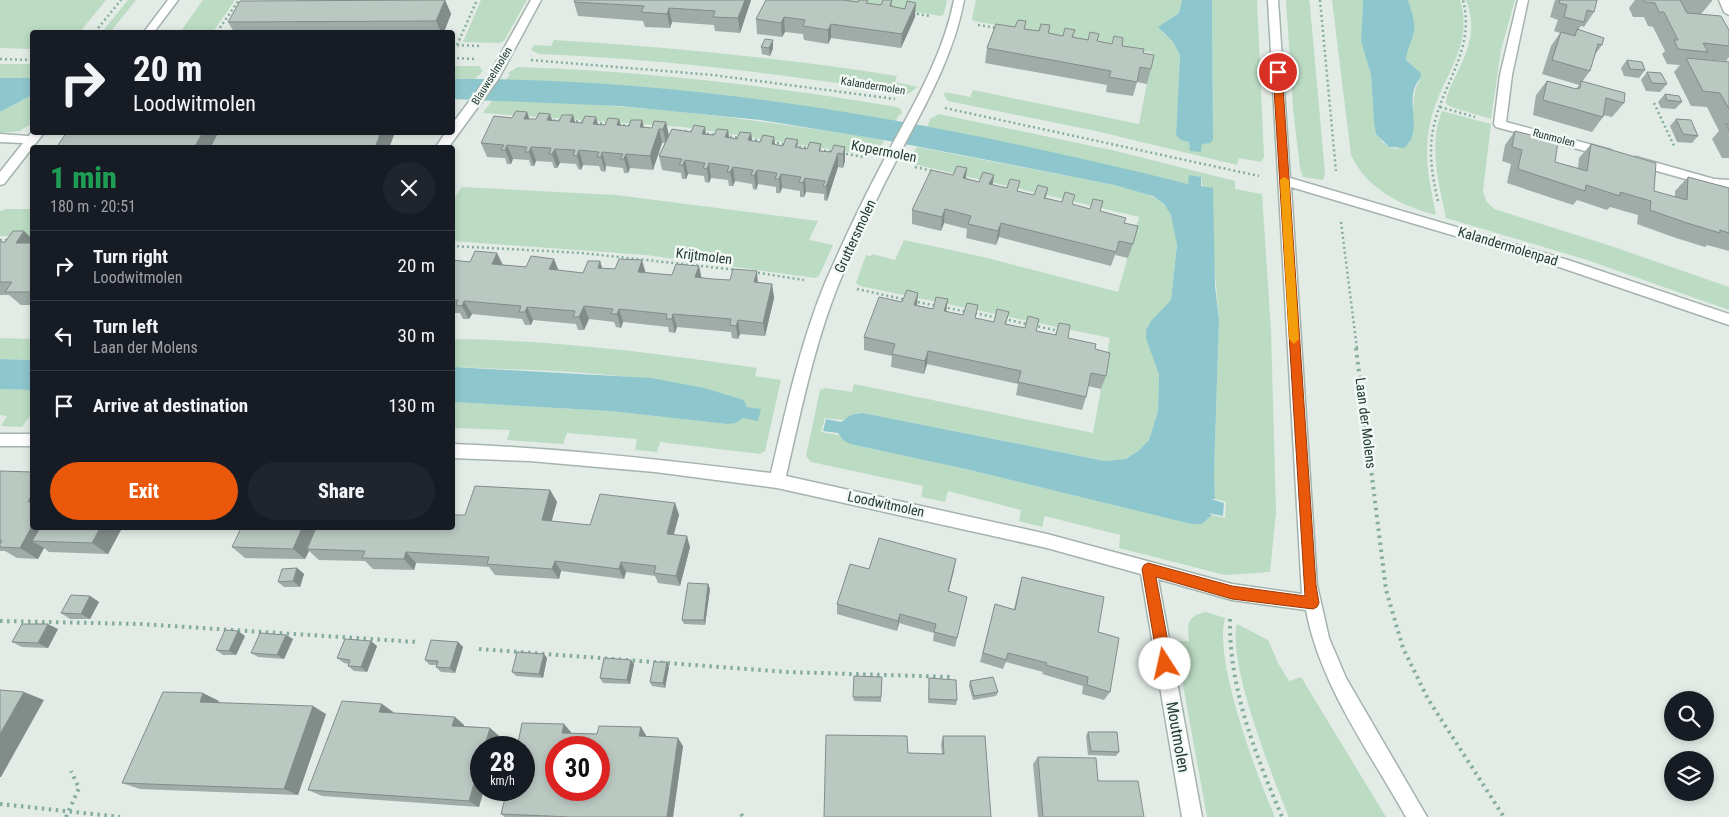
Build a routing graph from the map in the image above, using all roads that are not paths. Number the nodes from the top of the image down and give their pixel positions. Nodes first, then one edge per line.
1 (173, 0) edge
2 (536, 0) edge
3 (959, 0) edge
4 (1273, 0) edge
5 (1523, 0) edge
6 (1724, 0) edge
7 (1729, 12) edge
8 (150, 30) edge
9 (455, 129) edge
10 (35, 136) edge
11 (0, 138) edge
12 (0, 181) edge
13 (1284, 181) junction
14 (1729, 184) edge
15 (1729, 320) edge
16 (0, 440) edge
17 (30, 440) edge
18 (455, 451) edge
19 (777, 481) junction
20 (1148, 569) junction
21 (1313, 603) junction
22 (1192, 817) edge
23 (1416, 817) edge

1 - 8 street
2 - 9 street, Blauwselmolen
3 - 19 street, Gruttersmolen
4 - 13 street
5 - 14 street, Runmolen
6 - 7 street
10 - 11 street
10 - 12 street
13 - 15 street, Kalandermolenpad
13 - 21 street
16 - 17 street
18 - 19 street, Loodwitmolen
19 - 20 street, Loodwitmolen
20 - 21 street, Loodwitmolen
20 - 22 street, Moutmolen
21 - 23 street

